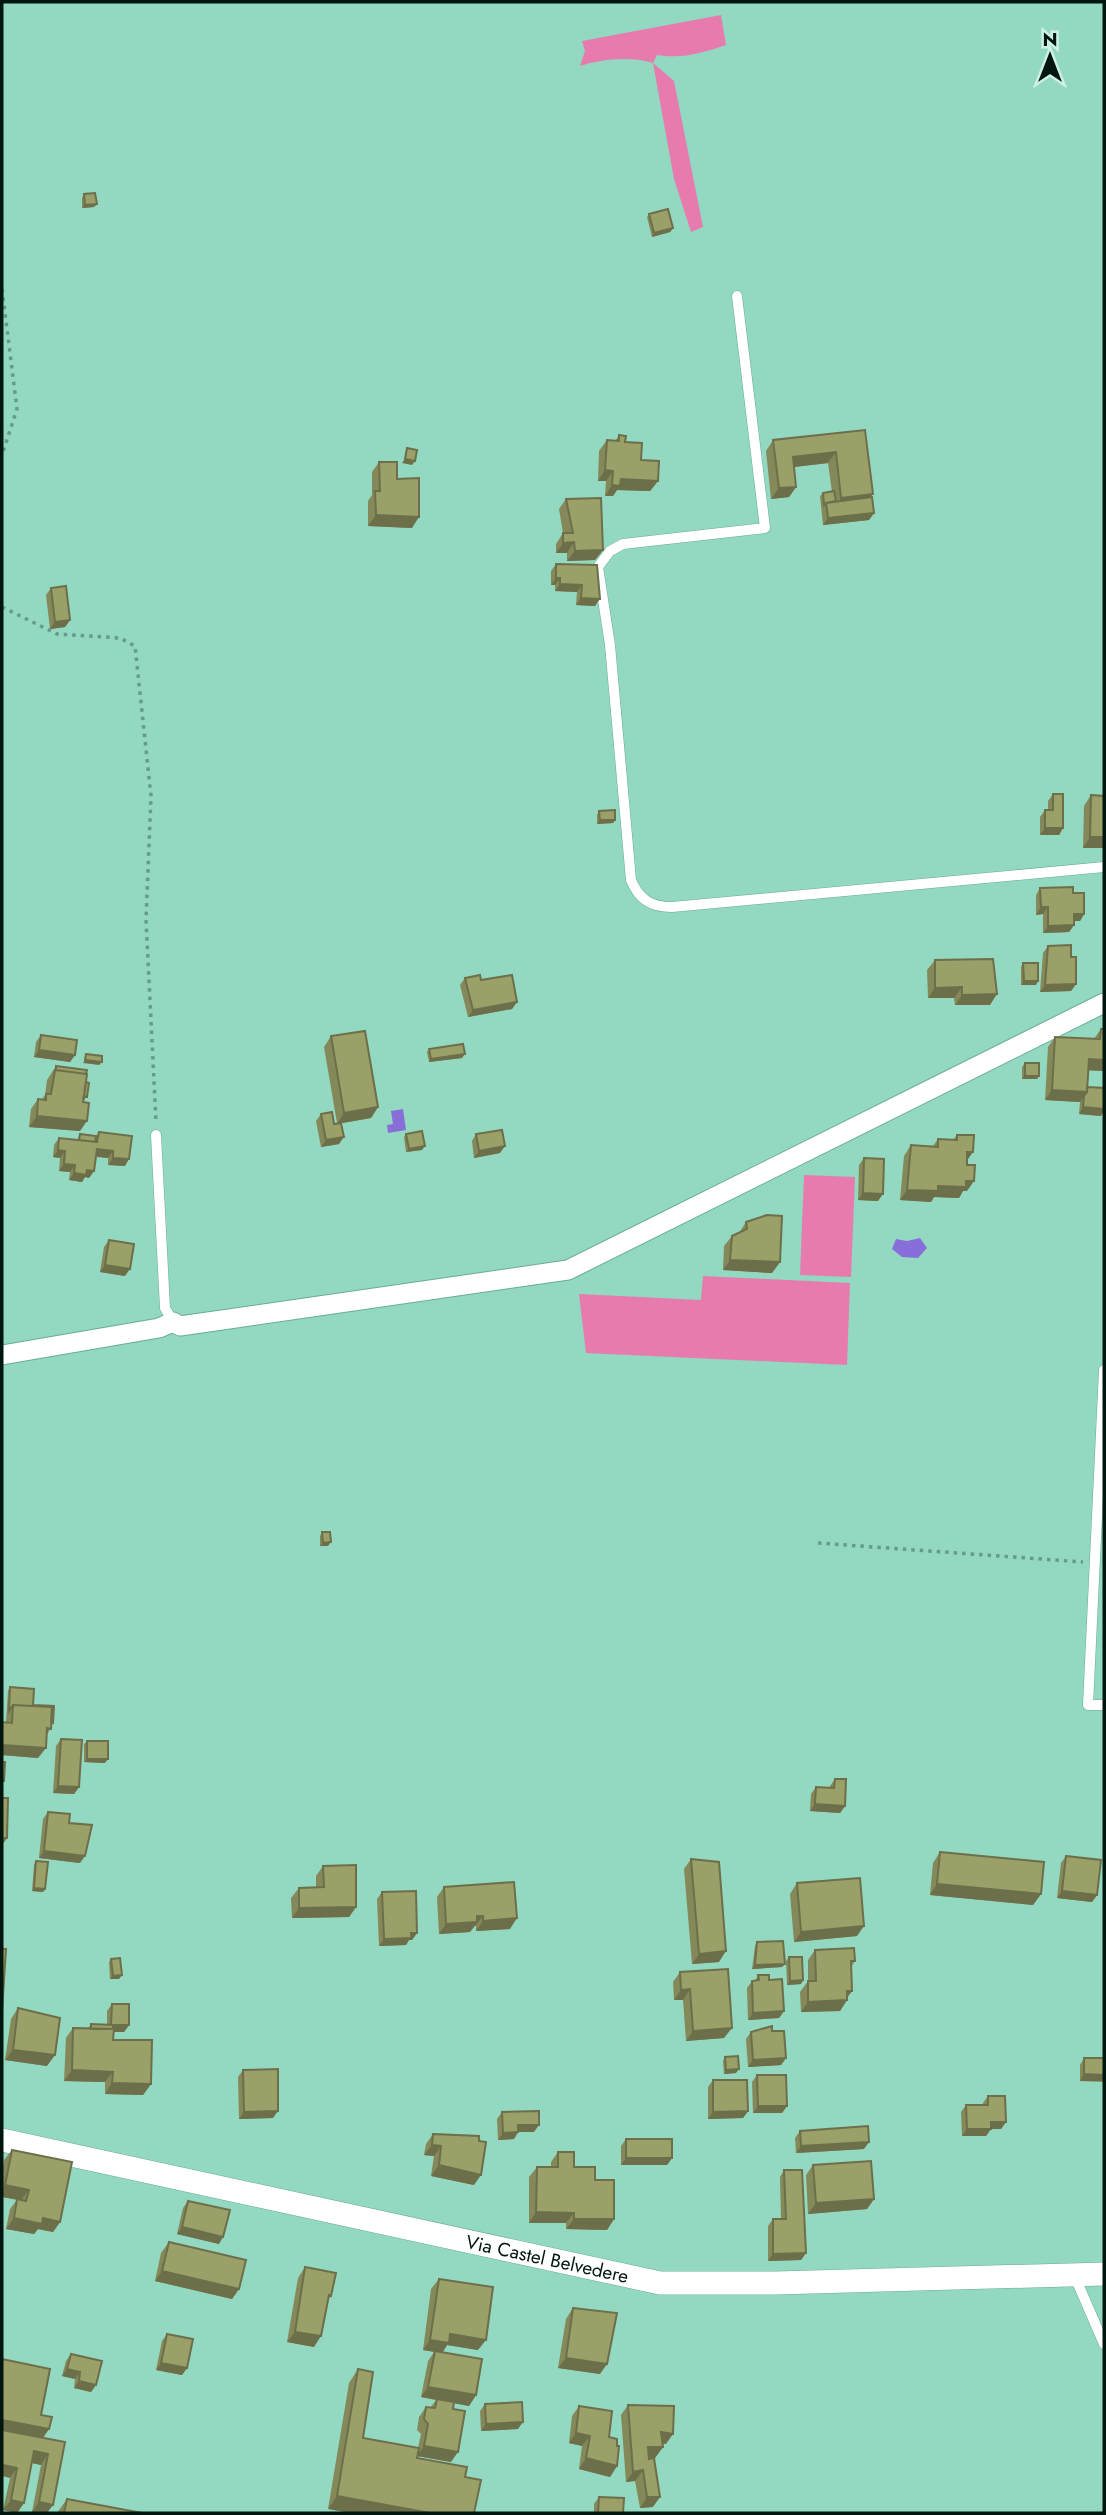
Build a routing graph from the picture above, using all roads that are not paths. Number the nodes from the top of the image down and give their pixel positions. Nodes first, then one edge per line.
1 (737, 296) dead end
2 (1104, 867) edge
3 (1104, 1003) edge
4 (156, 1135) road end
5 (173, 1322) junction
6 (2, 1354) edge
7 (1104, 1370) edge
8 (1104, 1705) edge
9 (2, 2140) edge
10 (1074, 2274) junction
11 (1104, 2274) edge
12 (1104, 2344) edge

1 - 2 lane
3 - 5 street
4 - 5 lane
5 - 6 street
7 - 8 lane
9 - 10 street, Via Castel Belvedere
10 - 11 street, Via Castel Belvedere
10 - 12 lane

